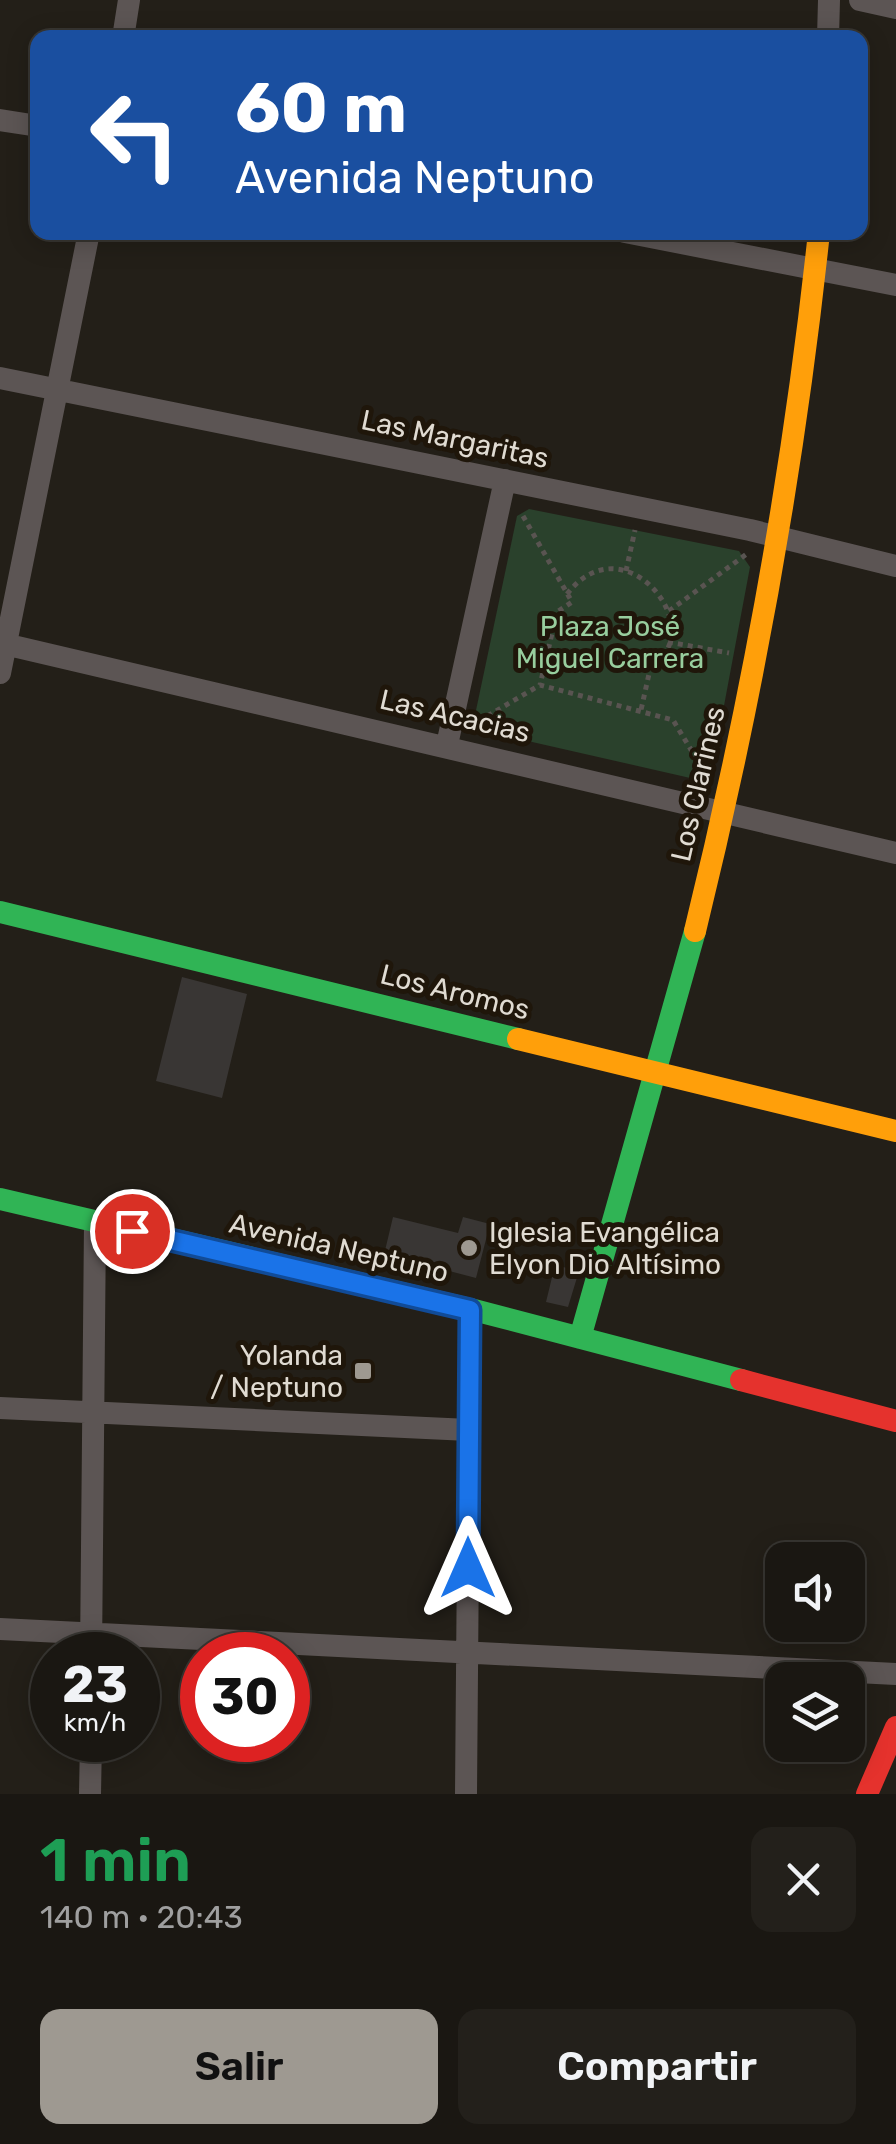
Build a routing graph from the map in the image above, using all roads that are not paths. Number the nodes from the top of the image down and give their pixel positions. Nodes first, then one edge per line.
1 (129, 0) edge
2 (829, 0) edge
3 (860, 0) edge
4 (896, 8) edge
5 (124, 30) edge
6 (828, 30) edge
7 (0, 120) edge
8 (30, 125) edge
9 (88, 240) edge
10 (667, 240) edge
11 (818, 240) edge
12 (816, 268) junction
13 (896, 285) edge
14 (0, 378) edge
15 (60, 389) junction
16 (502, 491) junction
17 (781, 537) junction
18 (896, 566) edge
19 (3, 643) edge
20 (0, 673) edge
21 (447, 745) junction
22 (724, 810) junction
23 (896, 853) edge
24 (0, 912) edge
25 (657, 1072) junction
26 (896, 1131) edge
27 (0, 1199) edge
28 (95, 1223) junction
29 (470, 1310) junction
30 (580, 1338) junction
31 (0, 1408) edge
32 (92, 1412) junction
33 (896, 1421) edge
34 (469, 1430) junction
35 (0, 1629) edge
36 (91, 1632) edge
37 (30, 1634) edge
38 (160, 1645) edge
39 (468, 1652) junction
40 (896, 1674) edge
41 (896, 1727) edge
42 (890, 1756) edge
43 (91, 1762) edge
44 (90, 1794) edge
45 (466, 1794) edge
46 (867, 1794) edge

1 - 5 street
2 - 6 street
3 - 4 street
7 - 8 street
9 - 15 street
10 - 12 street
11 - 12 street, Los Clarines
12 - 13 street
12 - 17 street, Los Clarines
14 - 15 street, Las Margaritas
15 - 16 street, Las Margaritas
15 - 19 street
16 - 17 street, Las Margaritas
16 - 21 street
17 - 18 street, Las Margaritas
17 - 22 street, Los Clarines
19 - 20 street
19 - 21 street, Las Acacias
21 - 22 street, Las Acacias
22 - 23 street, Las Acacias
22 - 25 street, Los Clarines
24 - 25 street, Los Aromos
25 - 26 street, Los Aromos
25 - 30 street, Los Clarines
27 - 28 street, Avenida Neptuno
28 - 29 street, Avenida Neptuno
28 - 32 street
29 - 30 street, Avenida Neptuno
29 - 34 street
30 - 33 street, Avenida Neptuno
31 - 32 street
32 - 34 street
32 - 36 street
34 - 39 street
35 - 37 street
38 - 39 street
39 - 40 street
39 - 45 street
41 - 42 street
42 - 46 street
43 - 44 street

